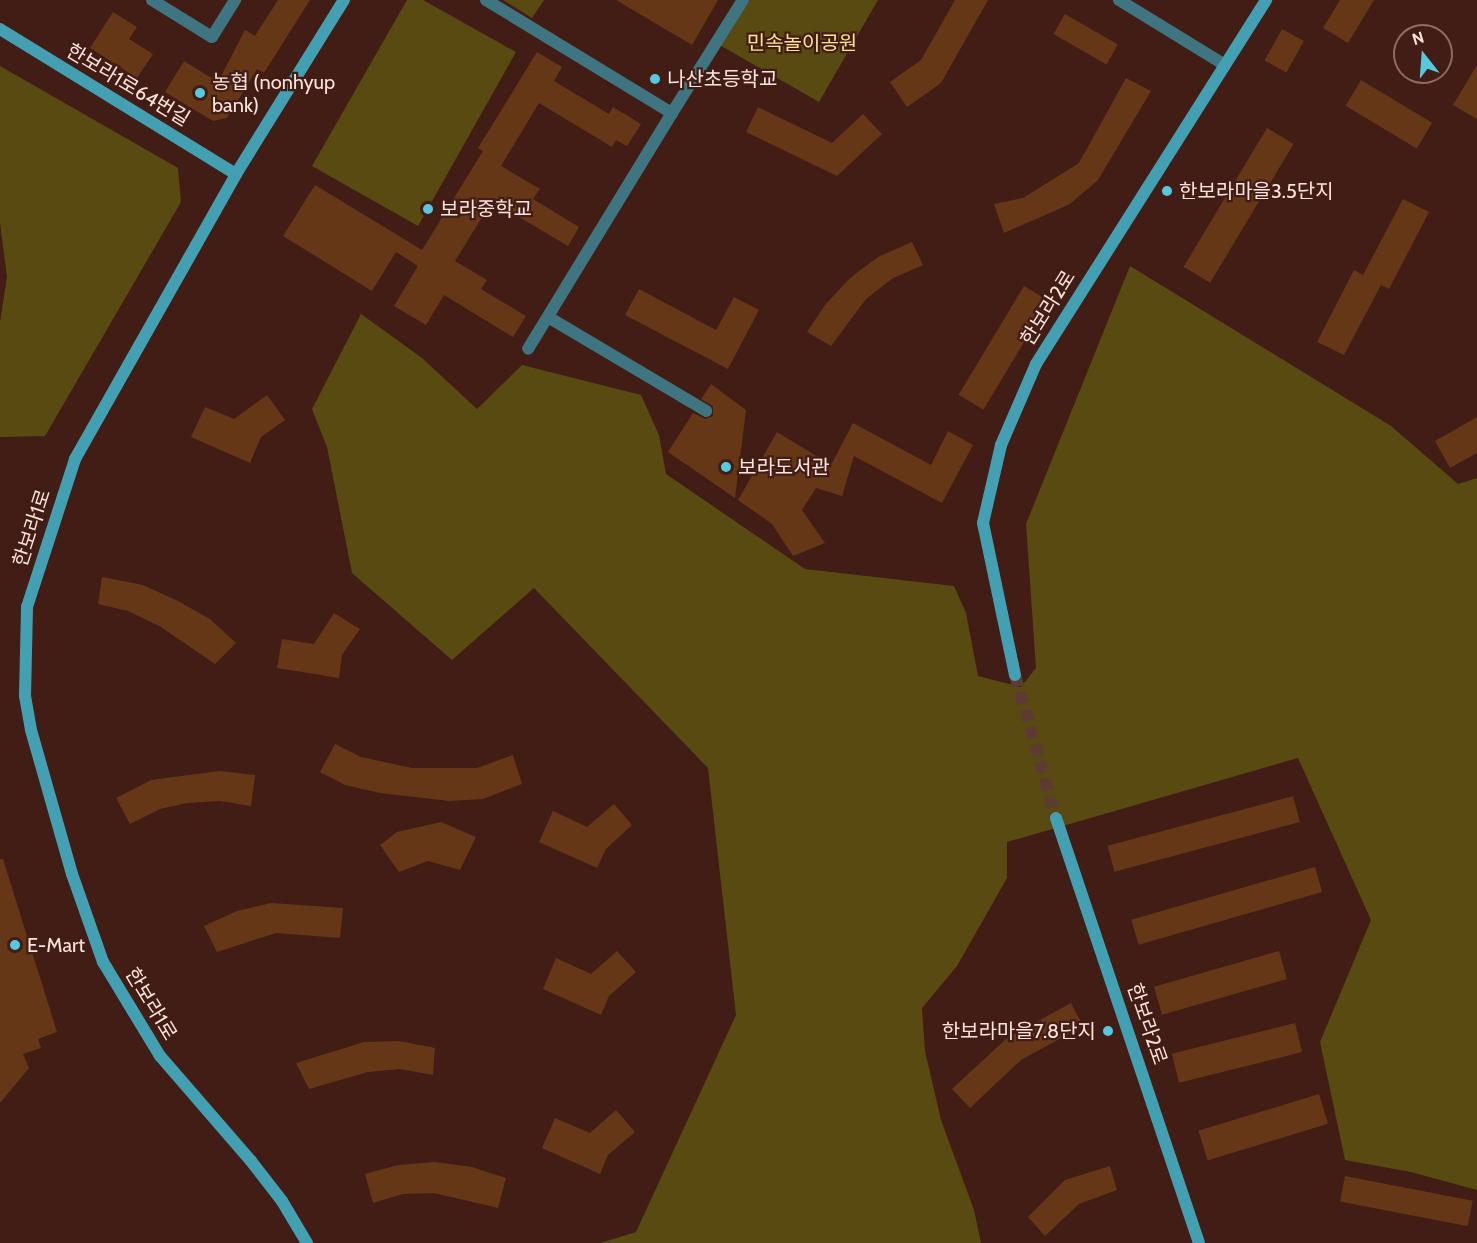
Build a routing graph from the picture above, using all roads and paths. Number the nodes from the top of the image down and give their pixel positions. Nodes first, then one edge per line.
1 (152, 0) edge
2 (235, 0) edge
3 (344, 0) edge
4 (486, 0) edge
5 (743, 0) edge
6 (1119, 0) edge
7 (1266, 0) edge
8 (0, 29) edge
9 (1225, 64) junction
10 (672, 113) junction
11 (236, 174) junction
12 (548, 317) junction
13 (528, 349) dead end
14 (706, 411) dead end
15 (1015, 675) tunnel mouth
16 (1056, 818) tunnel mouth
17 (307, 1243) edge
18 (1199, 1243) edge

1 - 2 street
3 - 11 street, 한보라1로
4 - 10 street
5 - 10 street
6 - 9 street
7 - 9 street, 한보라2로
8 - 11 street, 한보라1로64번길
9 - 15 street, 한보라2로
10 - 12 street
11 - 17 street, 한보라1로
12 - 13 street
12 - 14 street
16 - 18 street, 한보라2로

